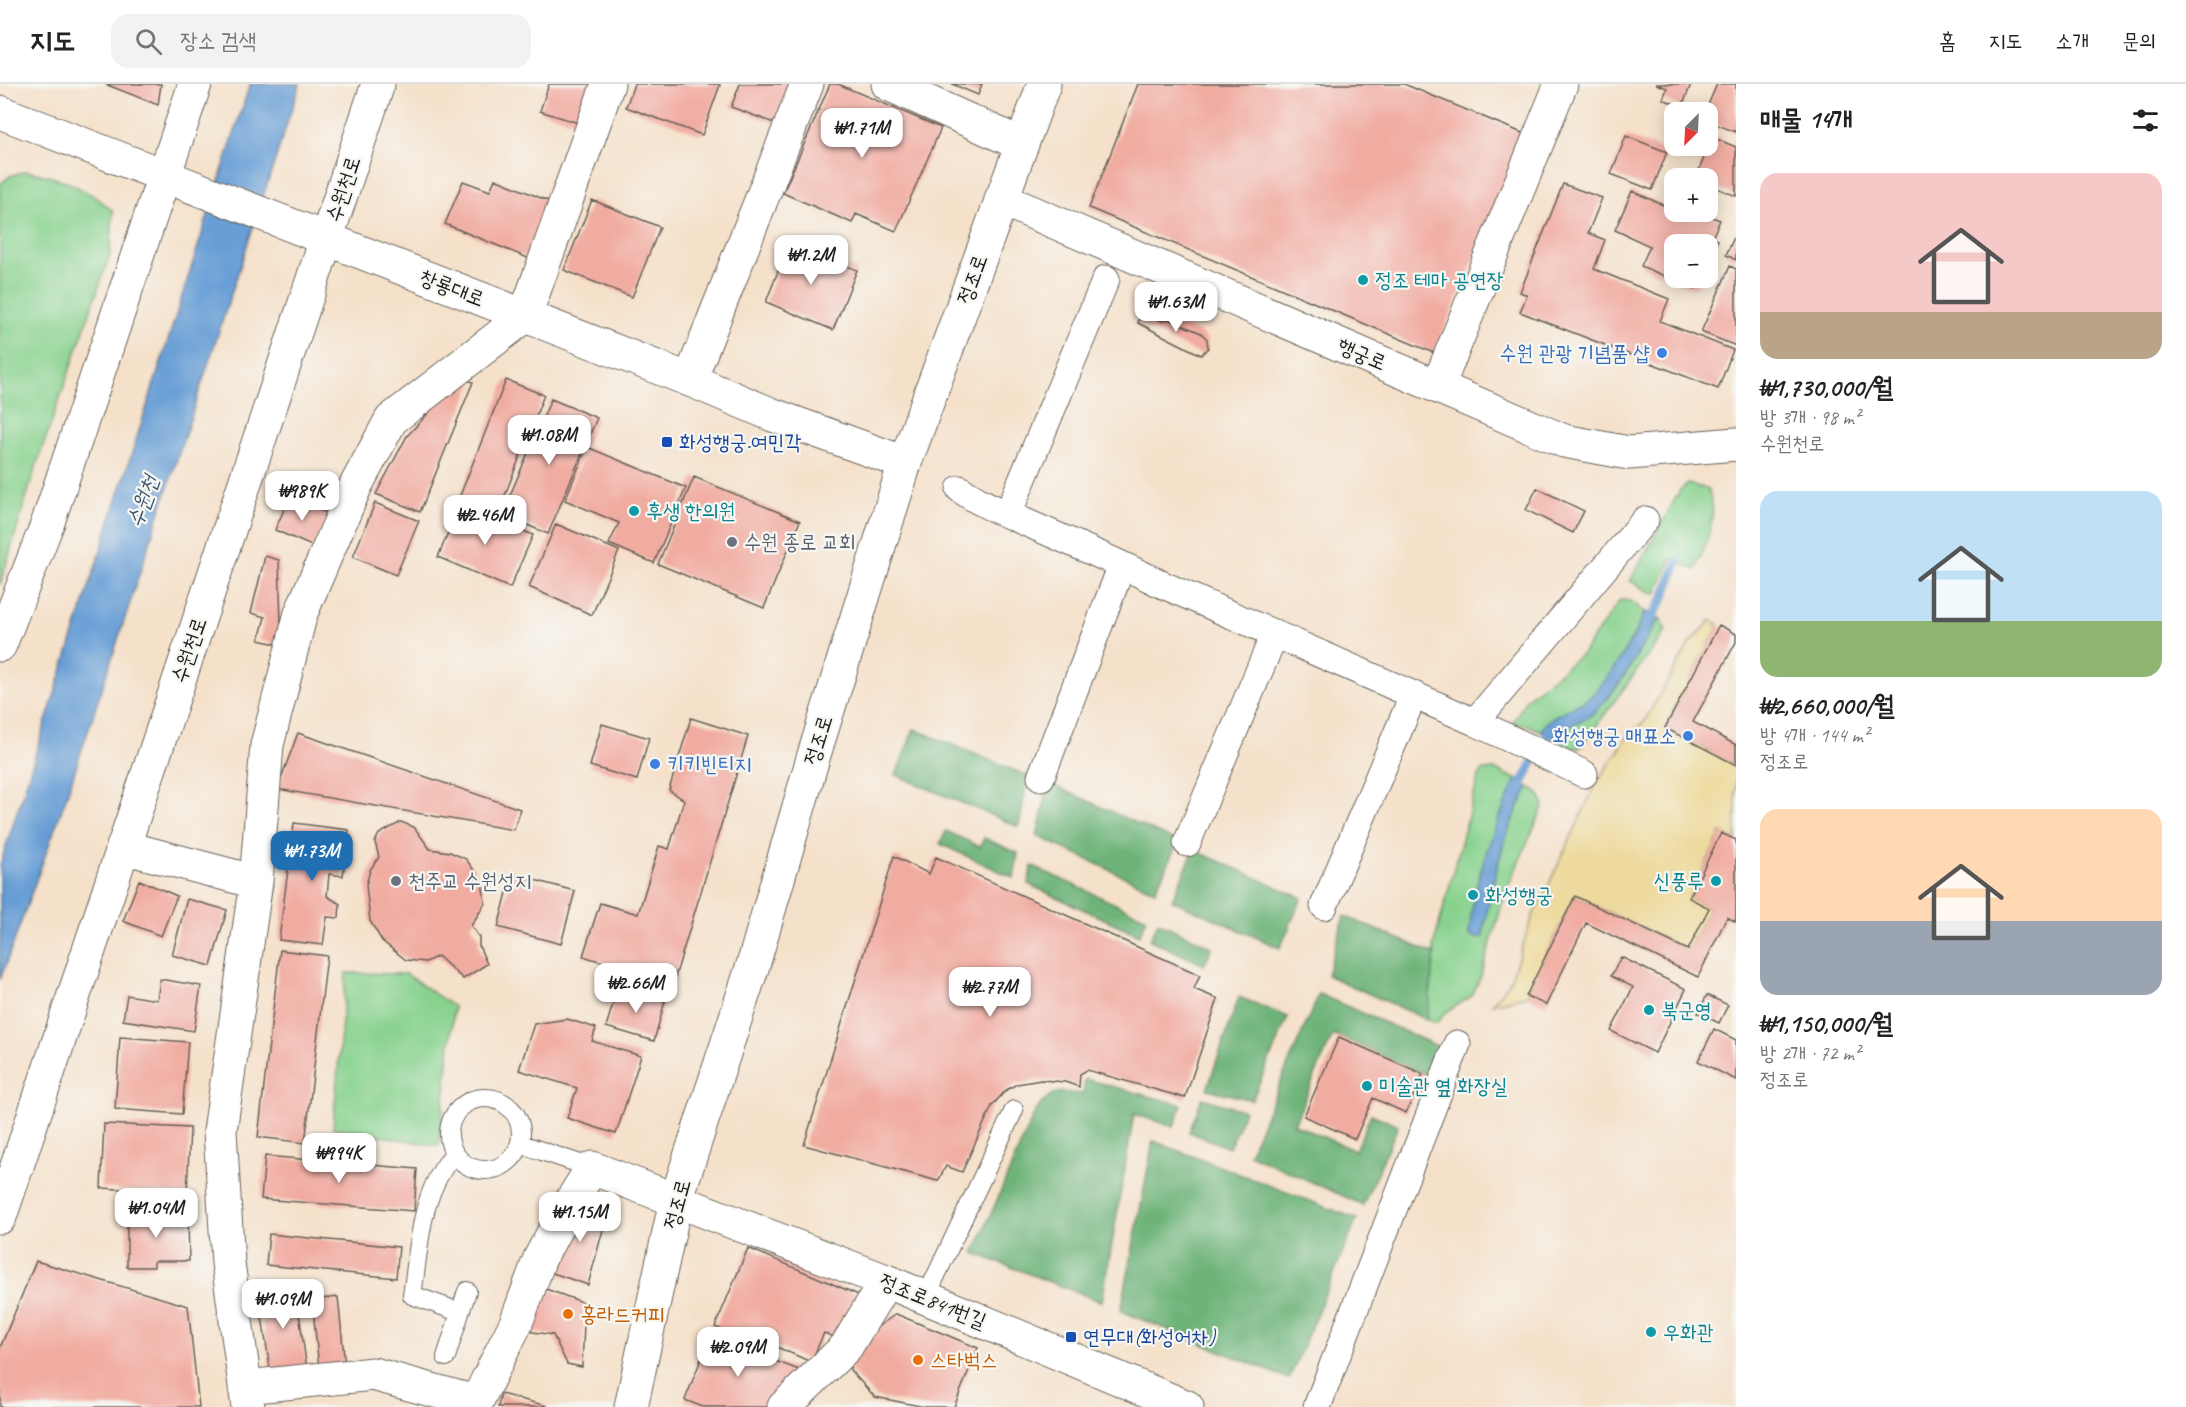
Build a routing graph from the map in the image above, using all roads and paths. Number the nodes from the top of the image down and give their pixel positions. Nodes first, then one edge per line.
1 (195, 84) edge
2 (378, 84) edge
3 (608, 84) edge
4 (807, 84) edge
5 (888, 84) edge
6 (1044, 84) edge
7 (1561, 84) edge
8 (0, 111) edge
9 (1021, 144) junction
10 (165, 176) junction
11 (1001, 199) junction
12 (326, 239) junction
13 (1106, 279) dead end
14 (525, 316) junction
15 (690, 380) junction
16 (1438, 386) junction
17 (1736, 444) edge
18 (905, 463) junction
19 (960, 489) dead end
20 (1008, 514) junction
21 (1645, 520) dead end
22 (1122, 565) junction
23 (1275, 633) junction
24 (0, 645) edge
25 (1413, 696) junction
26 (1475, 722) junction
27 (1576, 770) dead end
28 (1041, 777) dead end
29 (1187, 843) dead end
30 (123, 848) junction
31 (256, 882) junction
32 (1324, 906) dead end
33 (1456, 1044) dead end
34 (1014, 1110) dead end
35 (521, 1144) junction
36 (454, 1154) junction
37 (592, 1168) junction
38 (676, 1200) junction
39 (0, 1217) edge
40 (886, 1281) junction
41 (466, 1291) dead end
42 (926, 1298) junction
43 (459, 1312) junction
44 (446, 1357) dead end
45 (247, 1397) edge
46 (475, 1404) edge
47 (632, 1407) edge
48 (784, 1407) edge
49 (1187, 1407) edge
50 (1317, 1407) edge

1 - 10 street
2 - 12 street, 수원천로
3 - 14 street
4 - 15 street
5 - 9 street
6 - 9 street, 정조로
7 - 16 street
8 - 10 street, 창룡대로
9 - 11 street, 정조로
10 - 12 street, 창룡대로
10 - 24 street
11 - 16 street, 행궁로
11 - 18 street, 정조로
12 - 14 street, 창룡대로
12 - 30 street, 수원천로
13 - 20 street
14 - 15 street, 창룡대로
14 - 31 street
15 - 18 street, 창룡대로
16 - 17 street, 행궁로
18 - 38 street, 정조로
19 - 20 street
20 - 22 street
21 - 26 street
22 - 23 street
22 - 28 street
23 - 25 street
23 - 29 street
25 - 26 street
25 - 32 street
26 - 27 street
30 - 31 street
30 - 39 street, 수원천로
31 - 45 street
33 - 50 street
34 - 42 lane
35 - 36 lane
35 - 36 lane
35 - 37 lane
36 - 43 lane
37 - 38 street, 정조로841번길
37 - 46 street
38 - 40 street, 정조로841번길
38 - 47 street, 정조로
40 - 42 street, 정조로841번길
40 - 48 street
41 - 43 lane
42 - 49 street, 정조로841번길
43 - 44 lane
45 - 46 street

